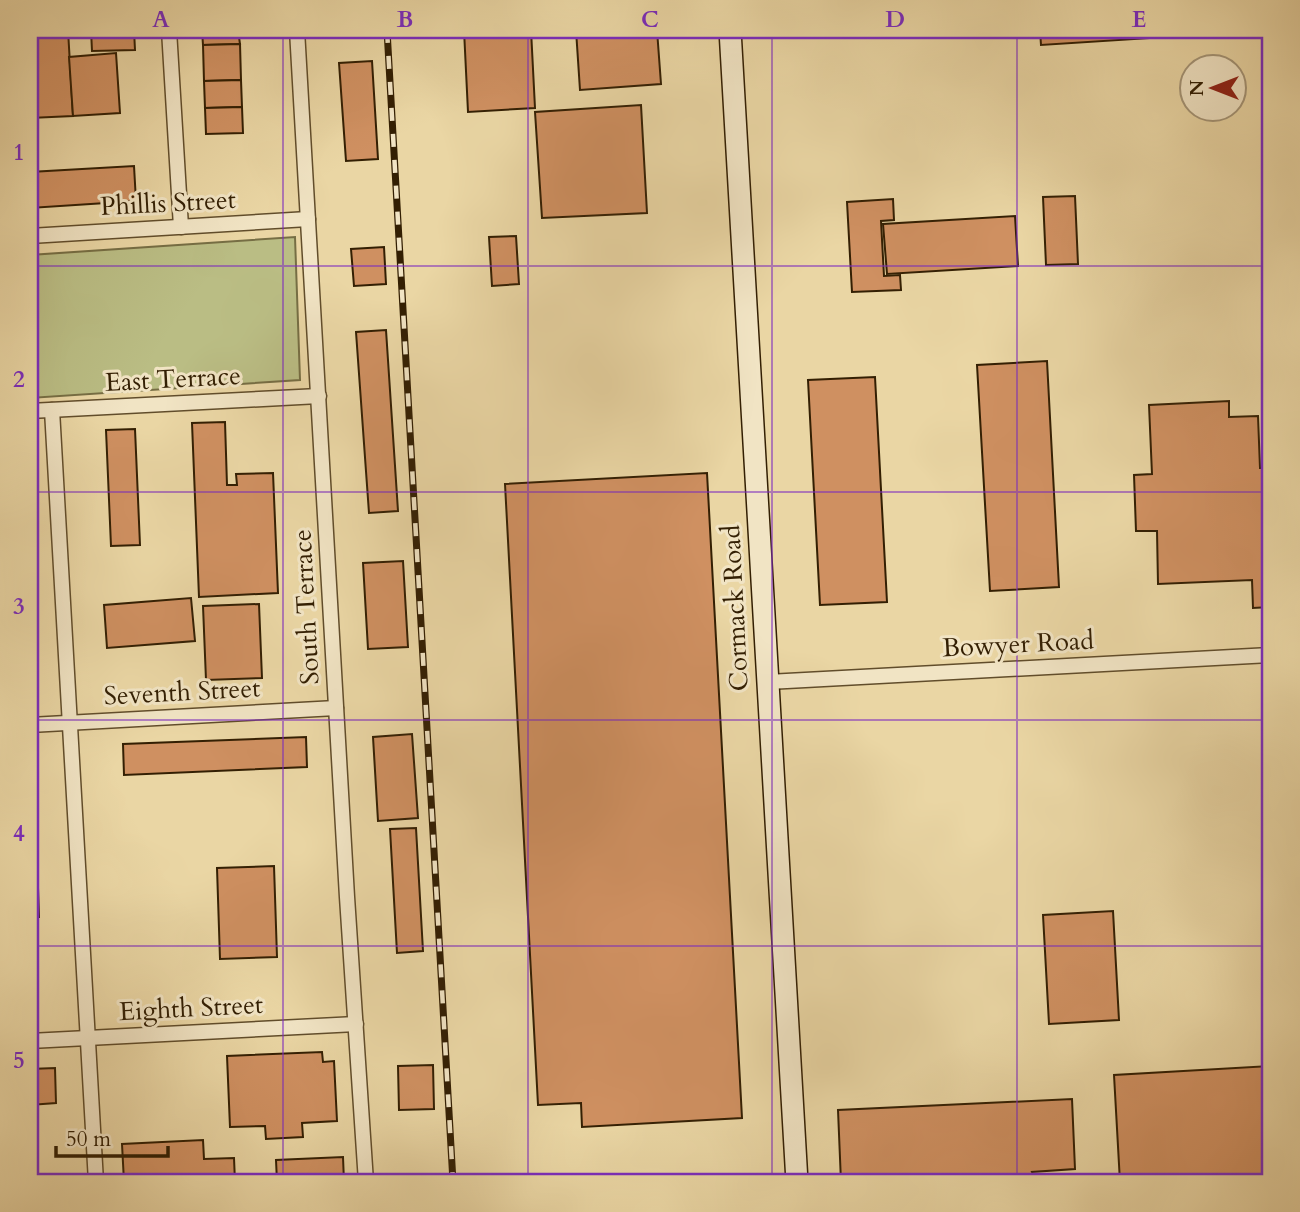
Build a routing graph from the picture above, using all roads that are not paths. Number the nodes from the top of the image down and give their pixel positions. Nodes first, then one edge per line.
1 (169, 30) edge
2 (297, 30) edge
3 (730, 30) edge
4 (308, 219) junction
5 (181, 227) junction
6 (30, 236) edge
7 (318, 396) junction
8 (52, 410) junction
9 (30, 411) edge
10 (1270, 655) edge
11 (768, 682) junction
12 (337, 708) junction
13 (69, 723) junction
14 (30, 725) edge
15 (356, 1024) junction
16 (88, 1038) junction
17 (30, 1041) edge
18 (96, 1182) edge
19 (366, 1182) edge
20 (797, 1182) edge

1 - 5 street
2 - 4 street, South Terrace
3 - 11 street, Cormack Road
4 - 5 street, Phillis Street
4 - 7 street, South Terrace
5 - 6 street, Phillis Street
7 - 8 street, East Terrace
7 - 12 street, South Terrace
8 - 9 street, East Terrace
8 - 13 street
10 - 11 street, Bowyer Road
11 - 20 street, Cormack Road
12 - 13 street, Seventh Street
12 - 15 street, South Terrace
13 - 14 street, Seventh Street
13 - 16 street
15 - 16 street, Eighth Street
15 - 19 street, South Terrace
16 - 17 street, Eighth Street
16 - 18 street

